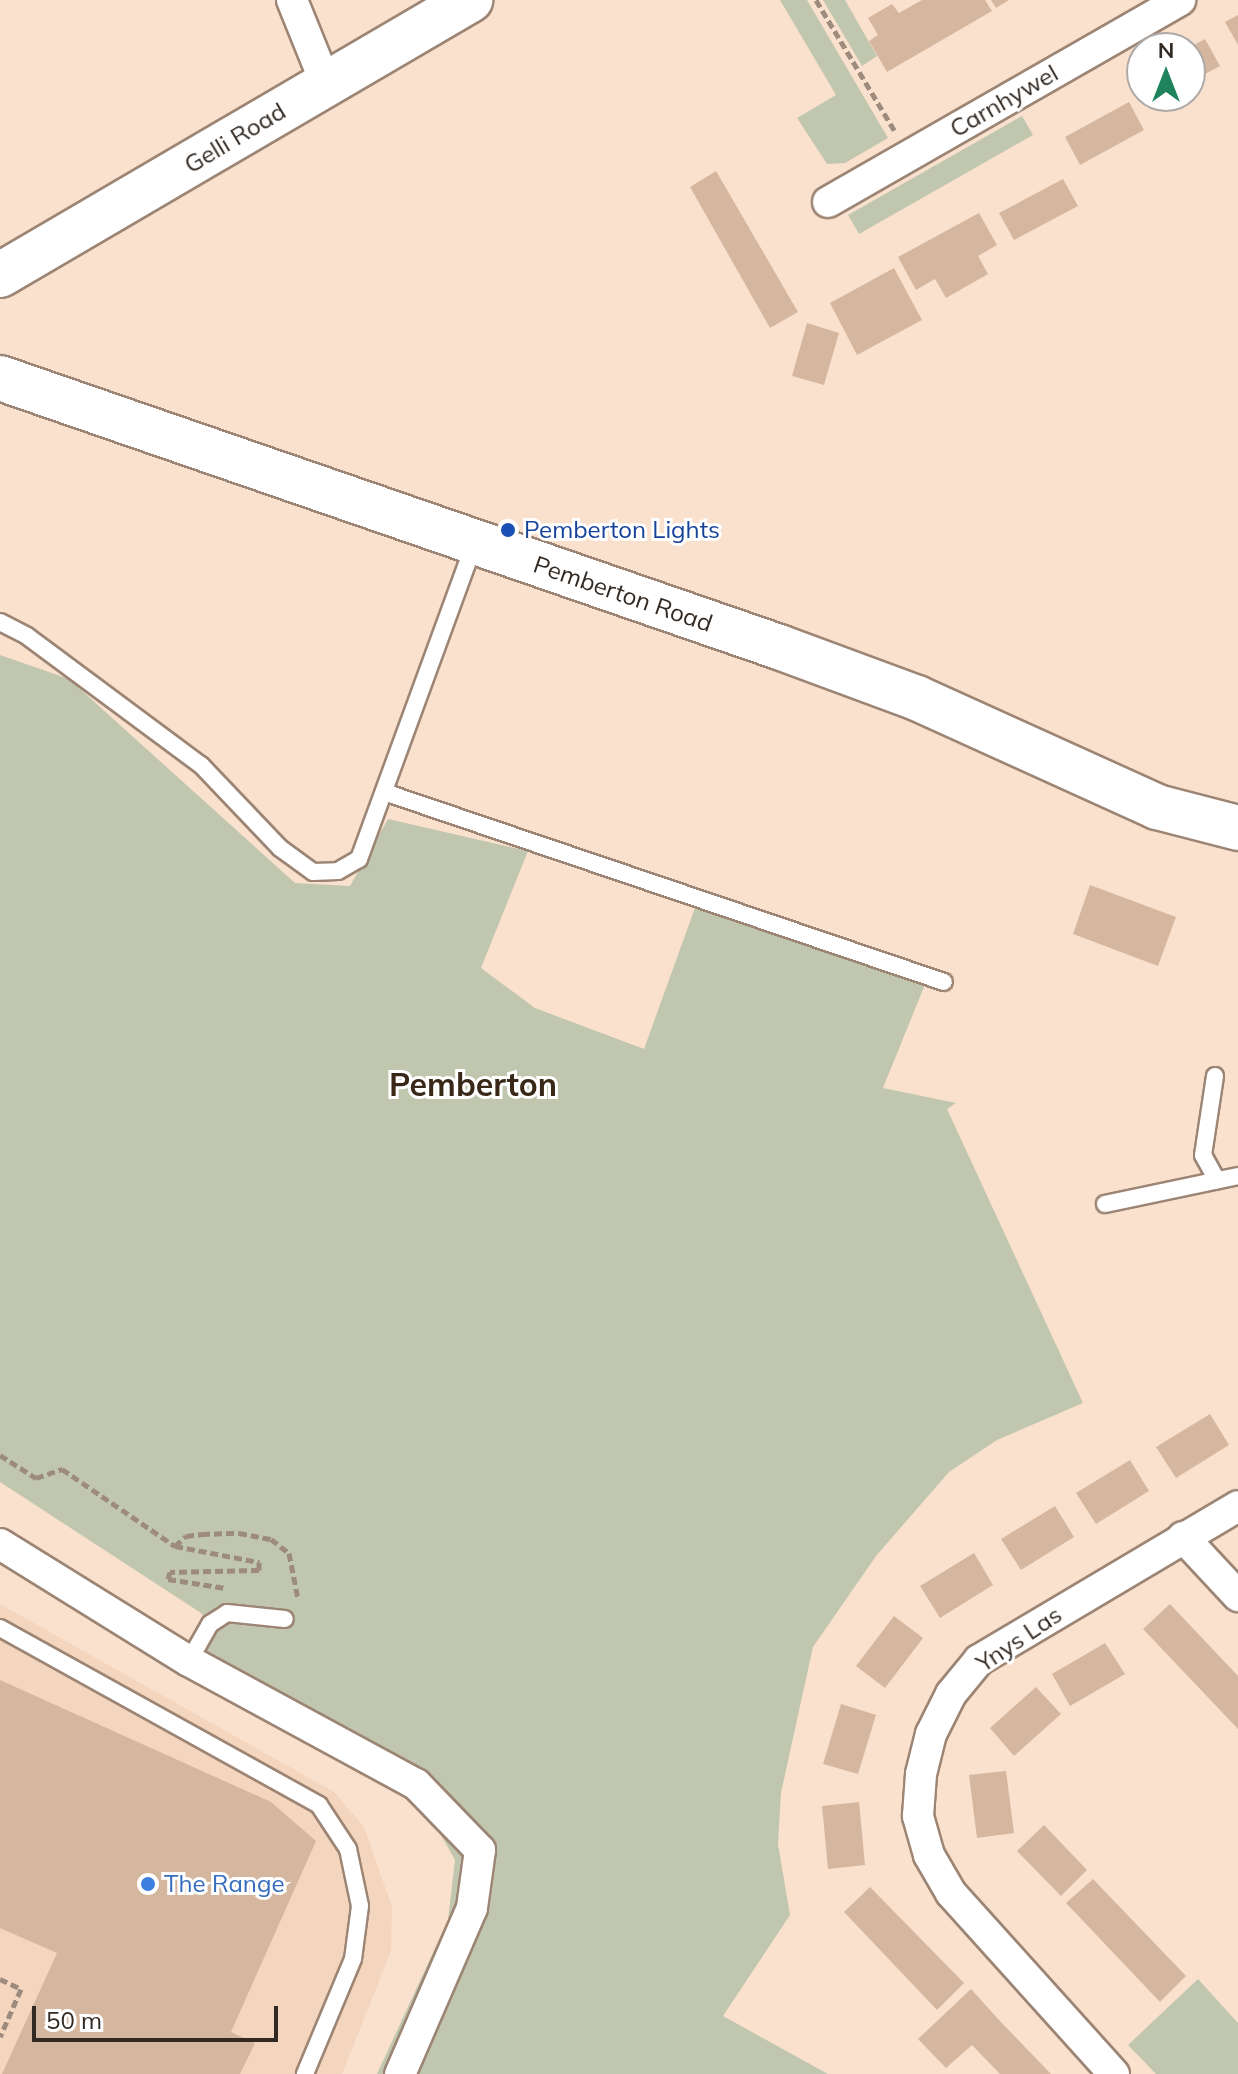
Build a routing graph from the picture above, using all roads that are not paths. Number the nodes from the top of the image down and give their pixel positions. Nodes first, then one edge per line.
1 (292, 0) edge
2 (470, 0) edge
3 (1180, 0) edge
4 (326, 84) junction
5 (828, 202) dead end
6 (0, 275) edge
7 (0, 378) edge
8 (474, 544) junction
9 (0, 622) edge
10 (384, 792) junction
11 (1238, 828) edge
12 (944, 982) dead end
13 (1215, 1076) dead end
14 (1238, 1176) edge
15 (1217, 1180) junction
16 (1105, 1204) dead end
17 (1238, 1506) edge
18 (1183, 1537) junction
19 (0, 1544) edge
20 (1238, 1596) edge
21 (291, 1616) road end
22 (0, 1628) edge
23 (189, 1661) junction
24 (305, 2074) edge
25 (400, 2074) edge
26 (1114, 2074) edge

1 - 4 street
2 - 4 main road, Gelli Road
3 - 5 street, Carnhywel
4 - 6 main road, Gelli Road
7 - 8 main road, Pemberton Road
8 - 10 lane
8 - 11 main road, Pemberton Road
9 - 10 lane
10 - 12 lane
13 - 15 lane
14 - 15 lane
15 - 16 lane
17 - 18 street, Ynys Las
18 - 20 street
18 - 26 street, Ynys Las
19 - 23 street
21 - 23 lane
22 - 24 lane
23 - 25 street

